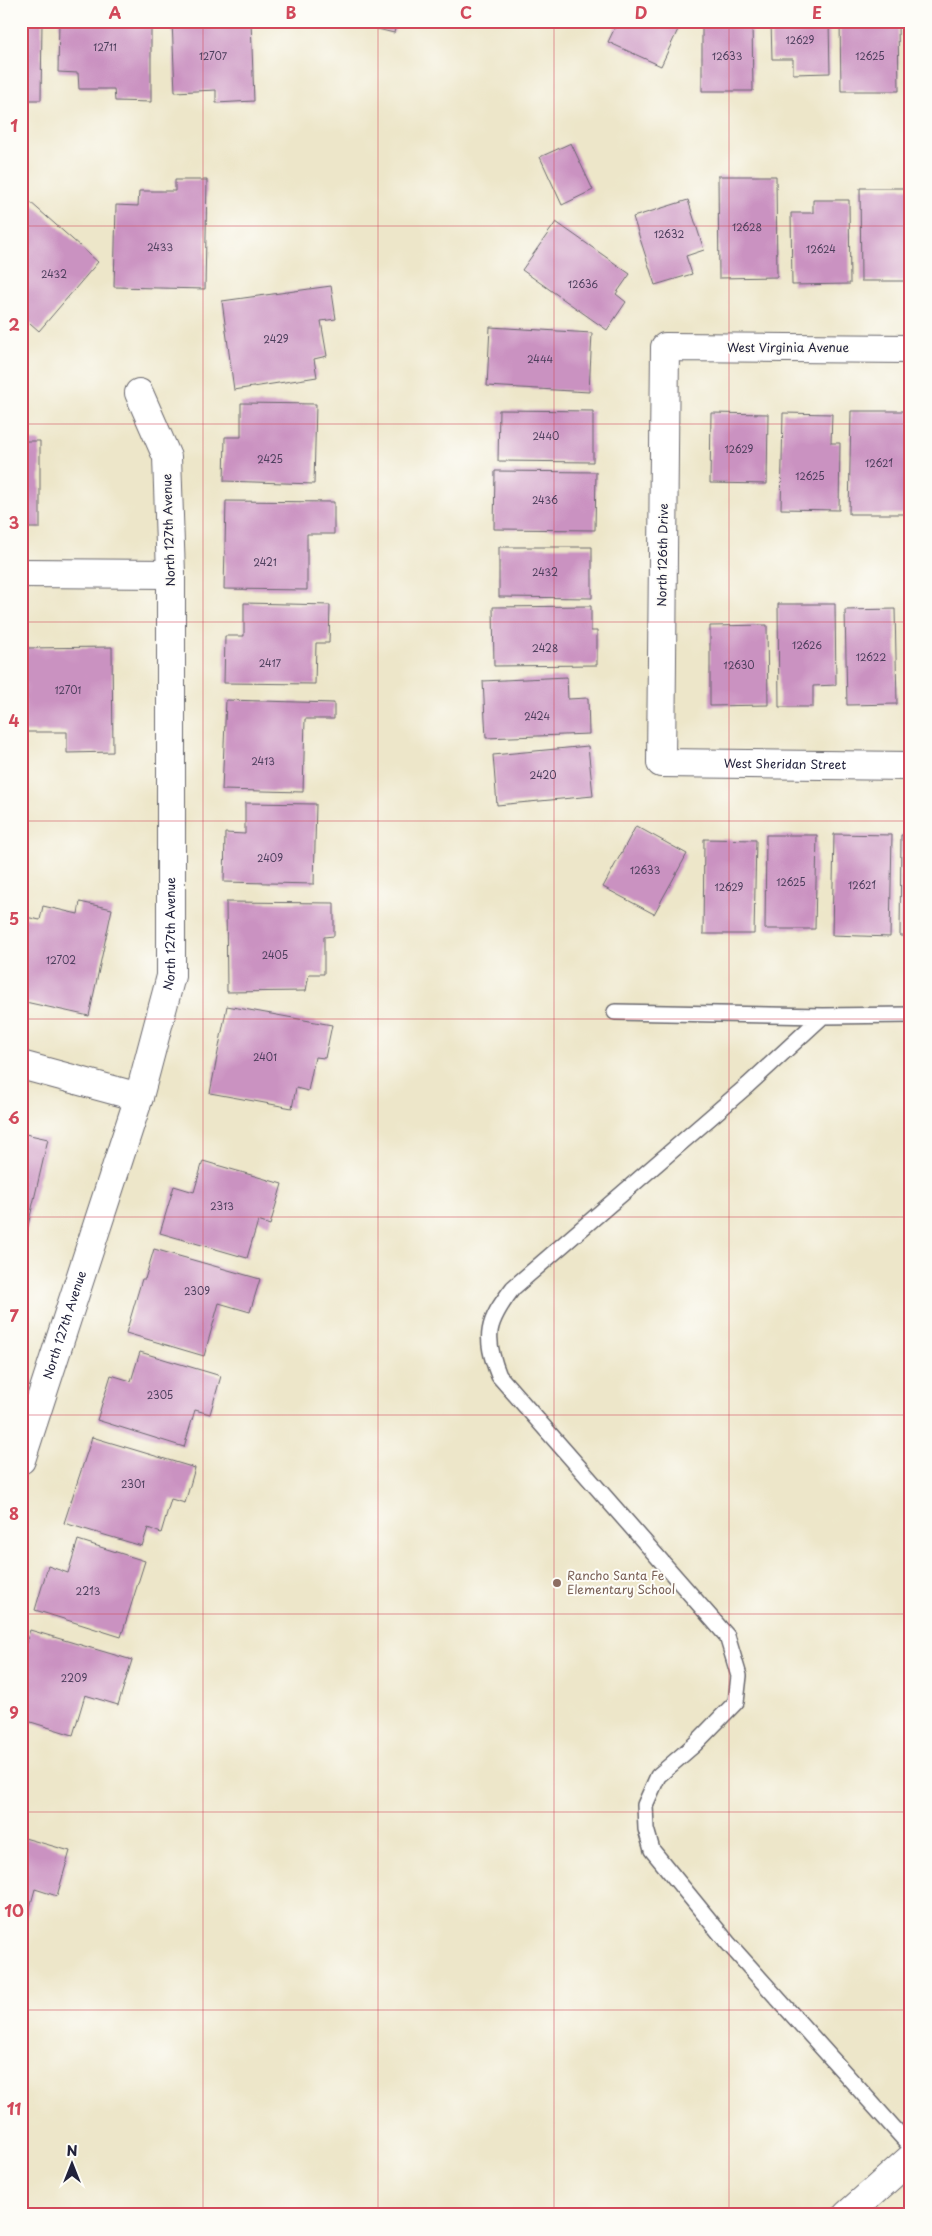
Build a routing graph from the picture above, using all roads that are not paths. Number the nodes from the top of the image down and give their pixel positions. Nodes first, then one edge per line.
1 (666, 347) joint
2 (911, 349) edge
3 (139, 393) dead end
4 (21, 573) edge
5 (170, 574) junction
6 (661, 763) joint
7 (911, 766) edge
8 (615, 1012) dead end
9 (911, 1015) edge
10 (823, 1016) junction
11 (21, 1066) edge
12 (139, 1097) junction
13 (21, 1460) edge
14 (911, 2146) edge
15 (911, 2158) edge
16 (847, 2215) edge

1 - 2 street, West Virginia Avenue
1 - 6 street, North 126th Drive
3 - 5 street, North 127th Avenue
4 - 5 street
5 - 12 street, North 127th Avenue
6 - 7 street, West Sheridan Street
8 - 10 lane
9 - 10 lane
10 - 14 lane
11 - 12 street
12 - 13 street, North 127th Avenue
15 - 16 street

